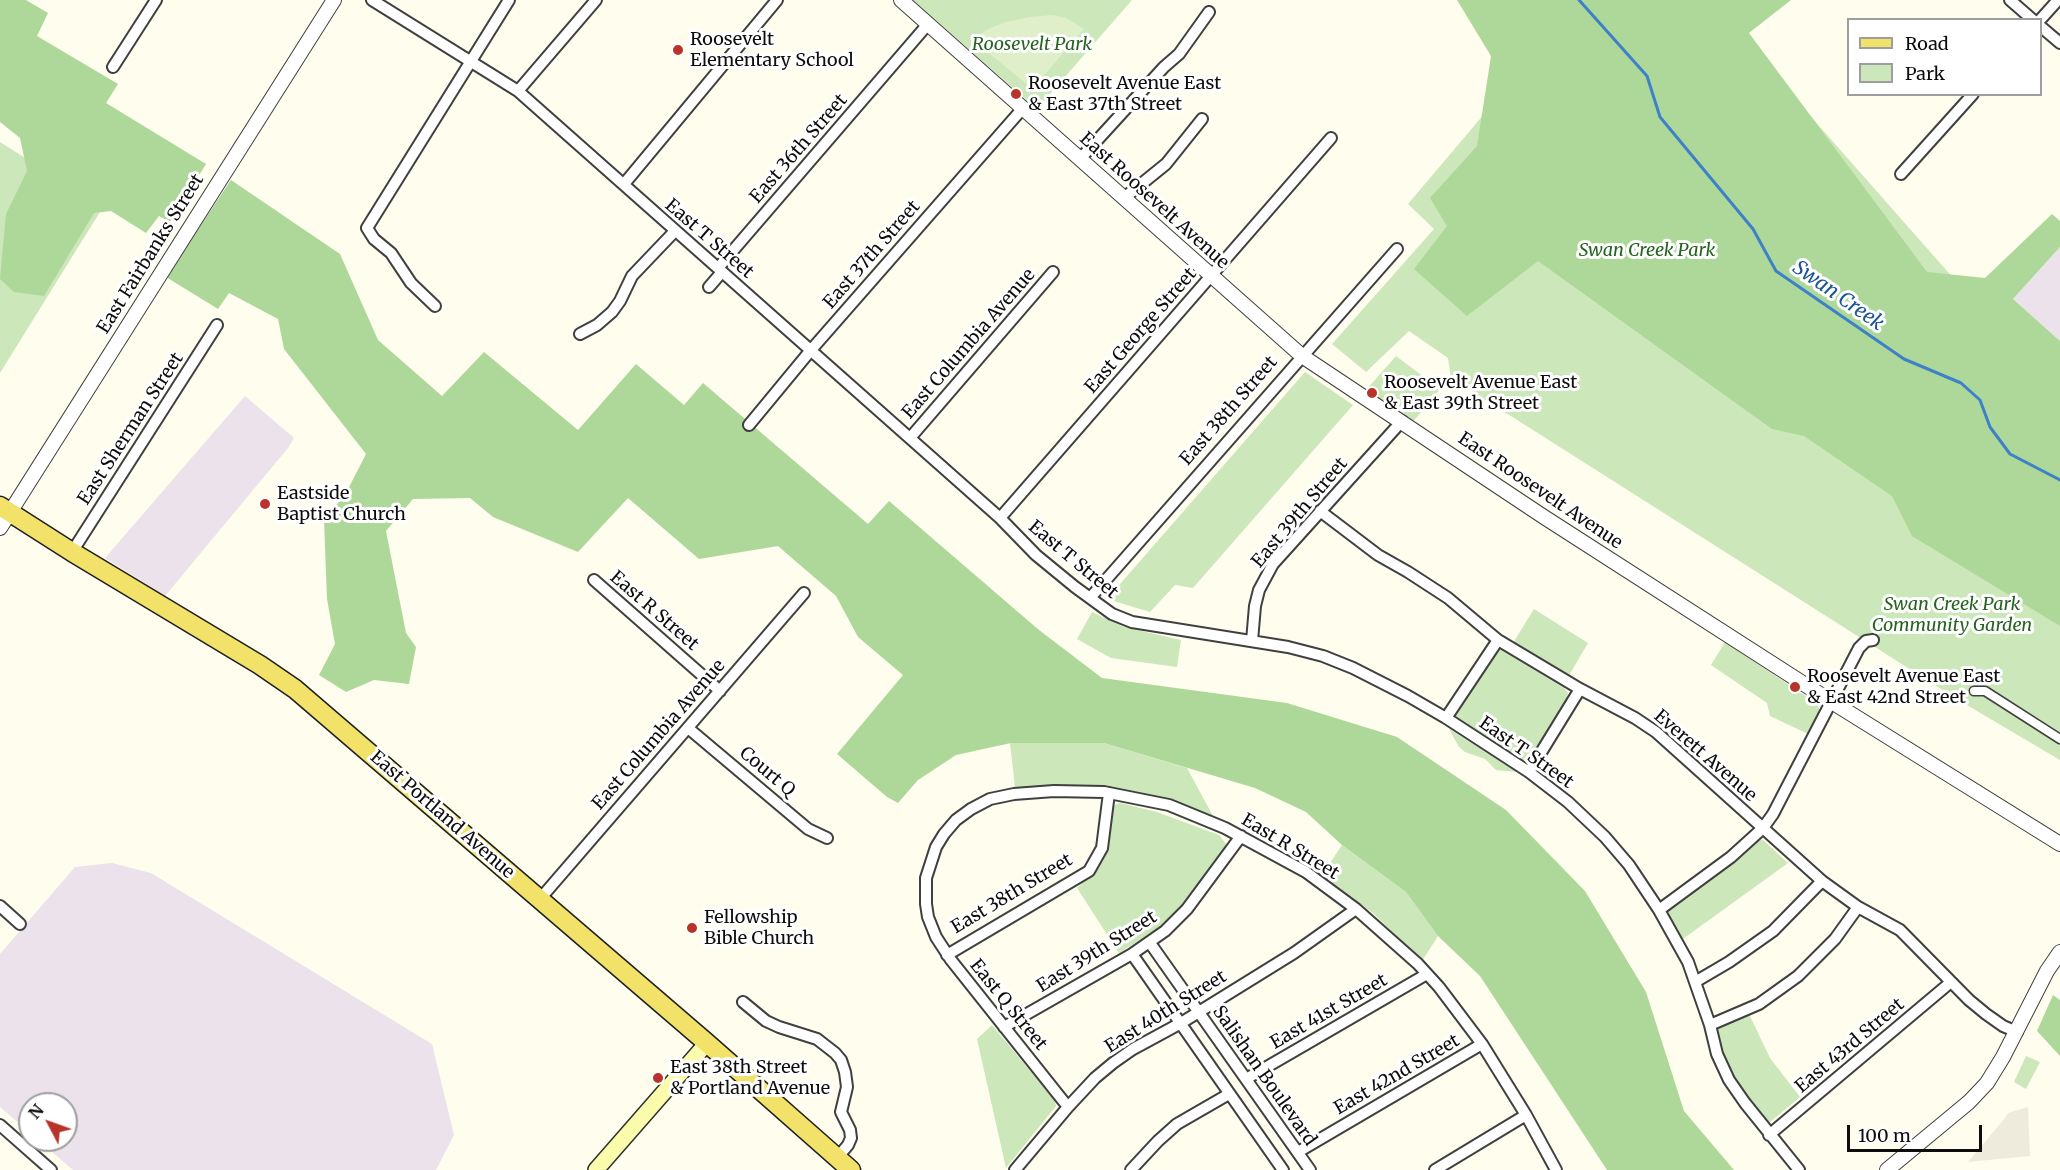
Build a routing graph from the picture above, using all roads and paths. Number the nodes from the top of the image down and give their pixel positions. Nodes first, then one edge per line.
1 (156, 0) edge
2 (334, 0) edge
3 (372, 0) edge
4 (509, 0) edge
5 (596, 0) edge
6 (777, 0) edge
7 (901, 0) edge
8 (2010, 0) edge
9 (2058, 0) edge
10 (1209, 12) dead end
11 (2031, 18) edge
12 (2042, 18) edge
13 (928, 24) junction
14 (2042, 28) edge
15 (2060, 43) edge
16 (471, 61) junction
17 (113, 67) dead end
18 (518, 91) junction
19 (1970, 96) edge
20 (1023, 108) junction
21 (1202, 119) dead end
22 (1331, 138) dead end
23 (1080, 159) junction
24 (1900, 174) dead end
25 (624, 184) junction
26 (1124, 198) junction
27 (675, 231) junction
28 (1397, 249) dead end
29 (720, 270) junction
30 (1053, 272) dead end
31 (1211, 276) junction
32 (709, 286) dead end
33 (435, 306) dead end
34 (217, 325) dead end
35 (580, 334) dead end
36 (811, 350) junction
37 (1302, 356) junction
38 (1402, 421) junction
39 (749, 425) dead end
40 (910, 438) junction
41 (5, 509) edge
42 (1320, 511) junction
43 (1000, 518) junction
44 (0, 528) edge
45 (72, 552) junction
46 (594, 580) dead end
47 (804, 593) dead end
48 (1090, 598) junction
49 (1498, 640) junction
50 (1873, 640) dead end
51 (1252, 641) junction
52 (1580, 689) junction
53 (720, 690) junction
54 (1974, 691) dead end
55 (1832, 702) junction
56 (1446, 718) junction
57 (688, 728) junction
58 (2060, 739) edge
59 (1529, 772) junction
60 (1109, 793) junction
61 (956, 820) joint
62 (1763, 828) junction
63 (1241, 836) junction
64 (827, 838) dead end
65 (2060, 844) edge
66 (1822, 881) junction
67 (540, 899) junction
68 (0, 906) edge
69 (1858, 907) junction
70 (1356, 909) junction
71 (1659, 910) junction
72 (20, 924) dead end
73 (1150, 943) junction
74 (2060, 952) edge
75 (1132, 954) junction
76 (947, 955) junction
77 (1427, 974) junction
78 (1695, 982) junction
79 (1952, 982) junction
80 (743, 1002) dead end
81 (1198, 1012) junction
82 (1181, 1023) junction
83 (1710, 1025) junction
84 (1004, 1027) junction
85 (2017, 1032) junction
86 (707, 1043) junction
87 (1482, 1044) junction
88 (1246, 1079) junction
89 (1230, 1094) junction
90 (1068, 1107) junction
91 (1526, 1115) junction
92 (0, 1125) edge
93 (1769, 1135) junction
94 (1298, 1152) junction
95 (844, 1164) edge
96 (1277, 1168) edge
97 (51, 1170) edge
98 (596, 1170) edge
99 (1015, 1170) edge
100 (1131, 1170) edge
101 (1310, 1170) edge
102 (1435, 1170) edge
103 (1556, 1170) edge
104 (1799, 1170) edge
105 (1887, 1170) edge

1 - 17 street
2 - 41 street, East Fairbanks Street
3 - 16 street, East T Street
4 - 16 street
5 - 18 street
6 - 25 street
7 - 13 street, East Roosevelt Avenue
8 - 11 street
9 - 12 street
10 - 23 street
13 - 20 street, East Roosevelt Avenue
13 - 29 street, East 36th Street
14 - 15 street
16 - 18 street, East T Street
16 - 33 street
18 - 25 street, East T Street
19 - 24 street
20 - 23 street, East Roosevelt Avenue
20 - 36 street, East 37th Street
21 - 26 street
22 - 31 street, East George Street
23 - 26 street, East Roosevelt Avenue
25 - 27 street, East T Street
26 - 31 street, East Roosevelt Avenue
27 - 29 street, East T Street
27 - 35 street
28 - 37 street, East 38th Street
29 - 32 street, East 36th Street
29 - 36 street, East T Street
30 - 40 street, East Columbia Avenue
31 - 37 street, East Roosevelt Avenue
31 - 43 street, East George Street
34 - 45 street, East Sherman Street
36 - 39 street, East 37th Street
36 - 40 street, East T Street
37 - 38 street, East Roosevelt Avenue
37 - 48 street, East 38th Street
38 - 42 street, East 39th Street
38 - 55 street, East Roosevelt Avenue
40 - 43 street, East T Street
41 - 44 street, East Fairbanks Street
41 - 45 main road, East Portland Avenue
42 - 49 street, Everett Avenue
42 - 51 street, East 39th Street
43 - 48 street, East T Street
45 - 67 main road, East Portland Avenue
46 - 53 street, East R Street
47 - 53 street, East Columbia Avenue
48 - 51 street, East T Street
49 - 52 street, Everett Avenue
49 - 56 street
50 - 55 street
51 - 56 street, East T Street
52 - 59 street
52 - 62 street, Everett Avenue
53 - 57 street, East Columbia Avenue
54 - 58 street
55 - 62 street
55 - 65 street, East Roosevelt Avenue
56 - 59 street, East T Street
57 - 64 street, Court Q
57 - 67 street, East Columbia Avenue
59 - 71 street, East T Street
60 - 61 street, East R Street
60 - 63 street, East R Street
60 - 76 street, East 38th Street
61 - 76 street, East Q Street
62 - 66 street, Everett Avenue
62 - 71 street
63 - 70 street, East R Street
63 - 73 street, East 39th Street
66 - 69 street, Everett Avenue
66 - 78 street
67 - 86 main road, East Portland Avenue
68 - 72 street
69 - 79 street, Everett Avenue
69 - 83 street
70 - 77 street, East R Street
70 - 81 street, East 40th Street
71 - 78 street, East T Street
73 - 75 street, East 39th Street
73 - 81 street, Salishan Boulevard
74 - 85 street
75 - 82 street
75 - 84 street, East 39th Street
76 - 84 street, East Q Street
77 - 87 street, East R Street
77 - 88 street, East 41st Street
78 - 83 street, East T Street
79 - 85 street, Everett Avenue
79 - 93 street, East 43rd Street
80 - 95 street
81 - 82 street, East 40th Street
81 - 88 street, Salishan Boulevard
82 - 89 street
82 - 90 street, East 40th Street
83 - 93 street, East T Street
84 - 90 street, East Q Street
85 - 105 street
86 - 95 main road, East Portland Avenue
86 - 98 main road
87 - 91 street, East R Street
87 - 94 street, East 42nd Street
88 - 94 street, Salishan Boulevard
89 - 96 street
89 - 100 street
90 - 99 street, East 40th Street
91 - 102 street
91 - 103 street, East R Street
92 - 97 street
93 - 104 street, East T Street
94 - 101 street, Salishan Boulevard

